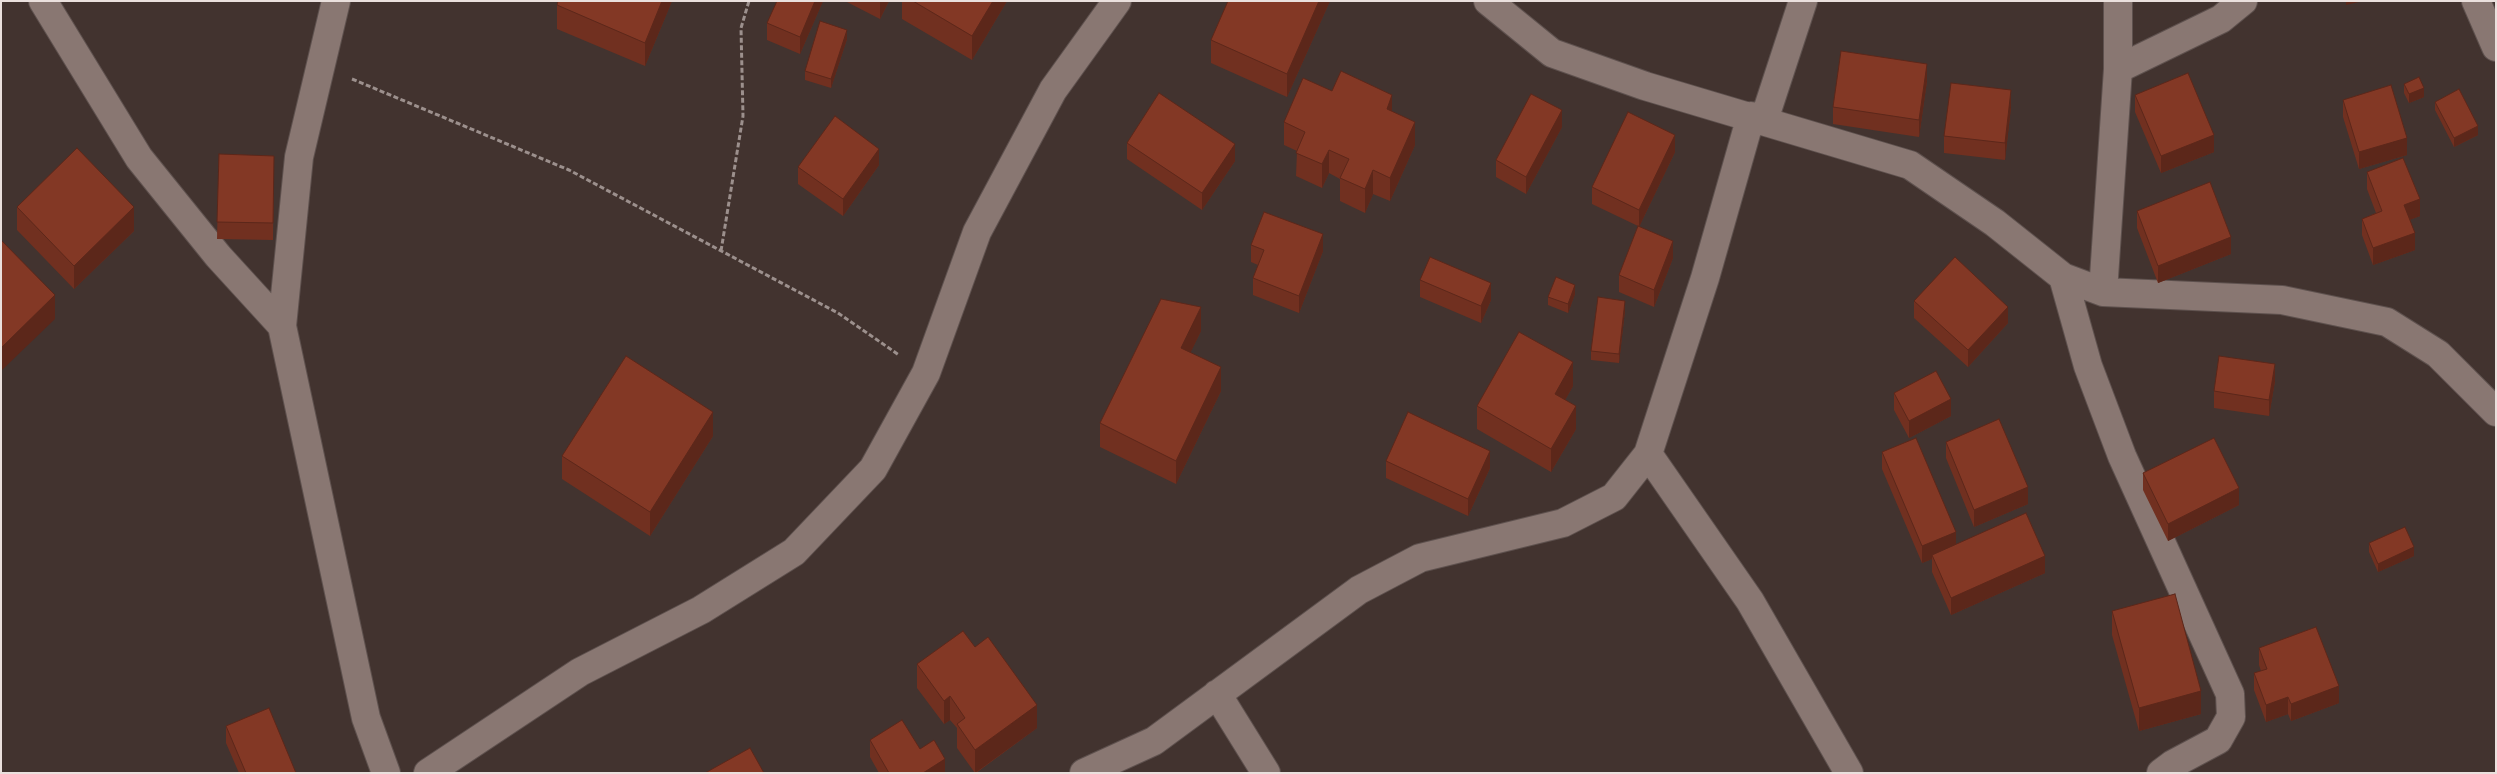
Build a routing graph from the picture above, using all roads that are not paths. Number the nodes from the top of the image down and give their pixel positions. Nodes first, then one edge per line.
1 (43, 1) edge
2 (336, 1) edge
3 (1117, 1) edge
4 (1488, 1) edge
5 (1803, 1) edge
6 (2118, 1) edge
7 (2244, 1) edge
8 (2476, 1) edge
9 (2496, 47) edge
10 (2118, 69) junction
11 (1758, 118) junction
12 (2063, 277) junction
13 (2103, 292) junction
14 (282, 326) junction
15 (2496, 412) edge
16 (1648, 454) junction
17 (1217, 694) junction
18 (386, 773) edge
19 (428, 773) edge
20 (1084, 773) edge
21 (1266, 773) edge
22 (1849, 773) edge
23 (2161, 773) edge

1 - 14 street
2 - 14 street
3 - 19 street
4 - 11 street
5 - 11 street
6 - 10 street
7 - 10 street
8 - 9 street
10 - 13 street
11 - 12 street
11 - 16 street
12 - 13 street
12 - 23 street
13 - 15 street
14 - 18 street
16 - 17 street
16 - 22 street
17 - 20 street
17 - 21 street

